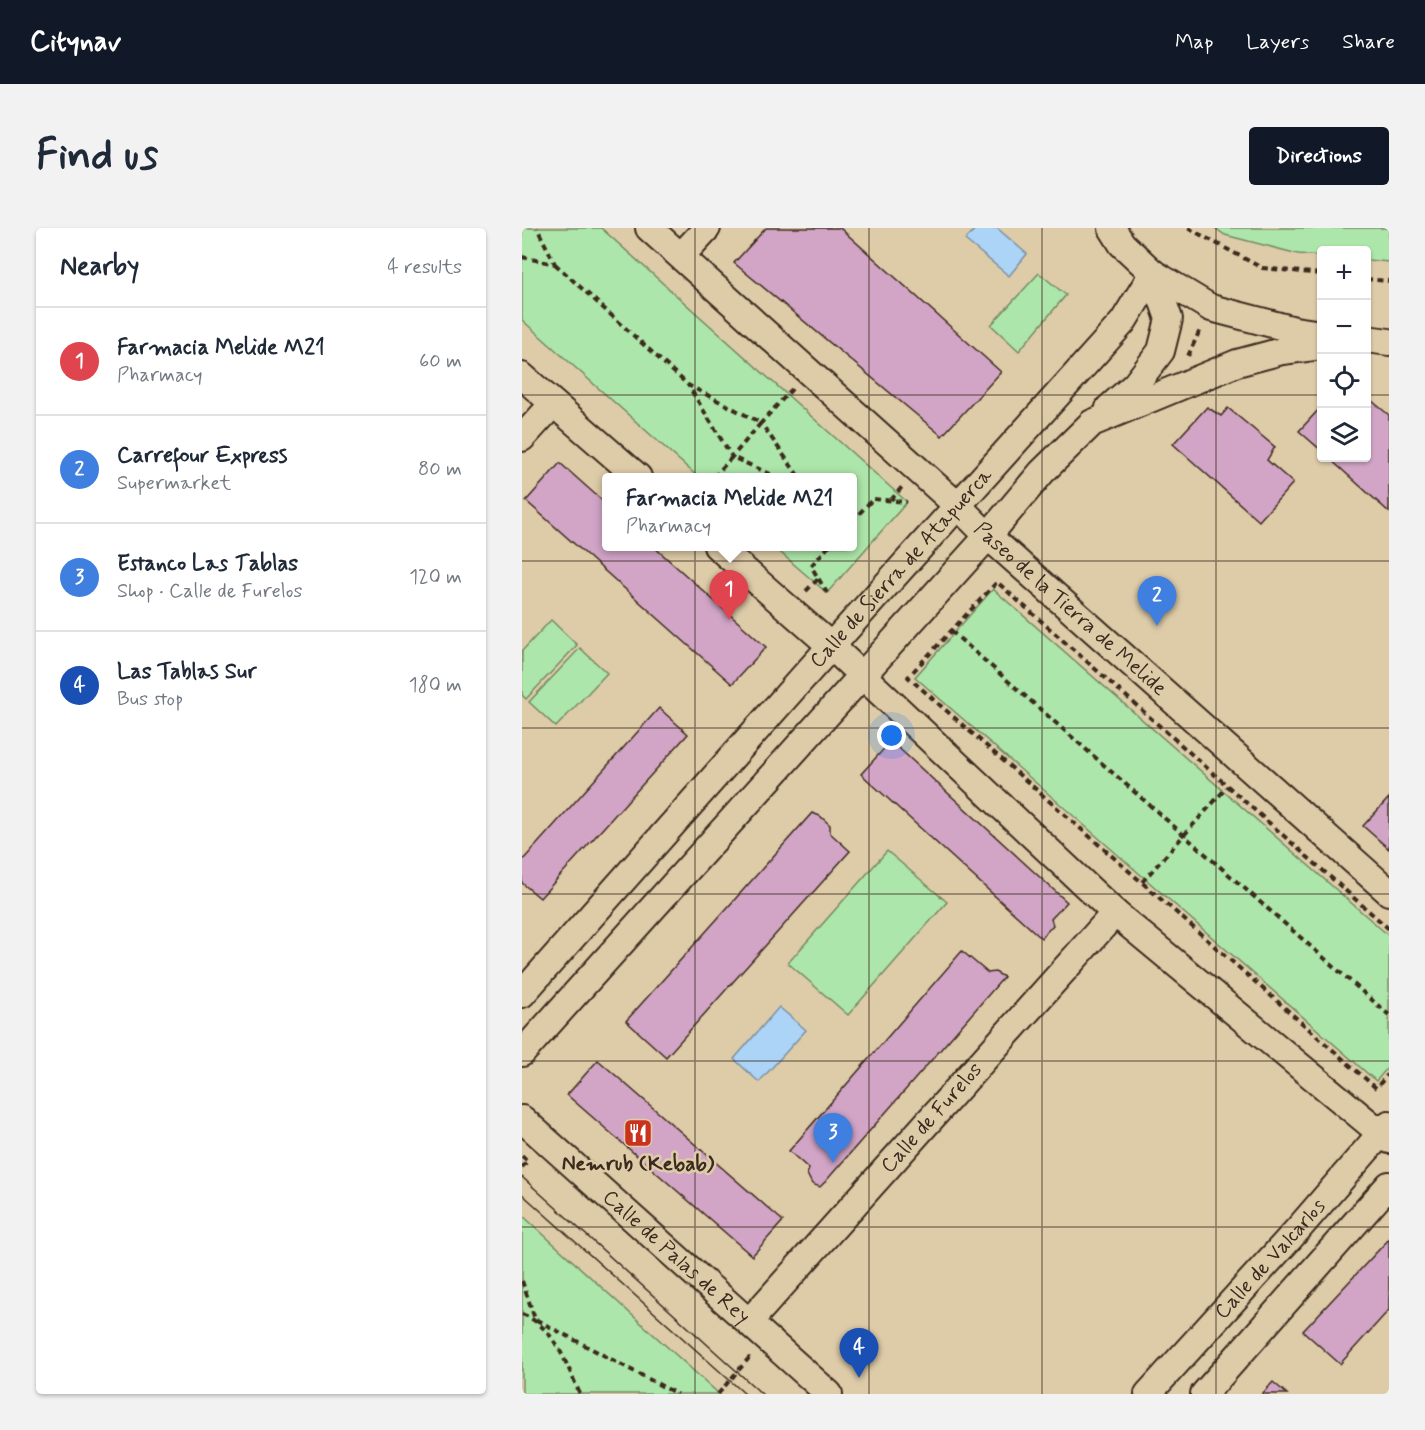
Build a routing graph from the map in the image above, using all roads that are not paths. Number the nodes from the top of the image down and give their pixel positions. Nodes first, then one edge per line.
1 (649, 228) edge
2 (707, 228) edge
3 (1112, 228) edge
4 (681, 256) junction
5 (1153, 273) junction
6 (1317, 333) edge
7 (1371, 341) edge
8 (1389, 343) edge
9 (1317, 347) edge
10 (522, 376) edge
11 (553, 404) junction
12 (1092, 423) junction
13 (522, 438) edge
14 (633, 473) edge
15 (958, 506) junction
16 (988, 536) junction
17 (723, 551) edge
18 (831, 646) junction
19 (863, 675) junction
20 (1389, 892) edge
21 (1115, 913) junction
22 (522, 994) edge
23 (522, 1053) edge
24 (522, 1119) edge
25 (1386, 1132) edge
26 (1389, 1185) edge
27 (749, 1322) junction
28 (829, 1394) edge
29 (1148, 1394) edge
30 (1204, 1394) edge

1 - 4 street, Paseo de la Tierra de Melide
2 - 4 street
3 - 5 street
4 - 15 street, Paseo de la Tierra de Melide
5 - 6 street
5 - 12 street, Calle de Sierra de Atapuerca
5 - 15 street, Calle de Sierra de Atapuerca
7 - 8 street
9 - 12 street, Calle de Sierra de Atapuerca
10 - 11 street
11 - 13 street
11 - 14 street
12 - 16 street, Calle de Sierra de Atapuerca
15 - 16 street, Paseo de la Tierra de Melide
15 - 18 street, Calle de Sierra de Atapuerca
16 - 19 street, Calle de Sierra de Atapuerca
16 - 20 street, Paseo de la Tierra de Melide
17 - 18 street
18 - 19 street
18 - 22 street, Calle de Sierra de Atapuerca
19 - 21 street
19 - 23 street, Calle de Sierra de Atapuerca
21 - 25 street
21 - 27 street, Calle de Furelos
24 - 27 street, Calle de Palas de Rey
25 - 29 street, Calle de Valcarlos
26 - 30 street, Calle de Valcarlos
27 - 28 street, Calle de Palas de Rey

